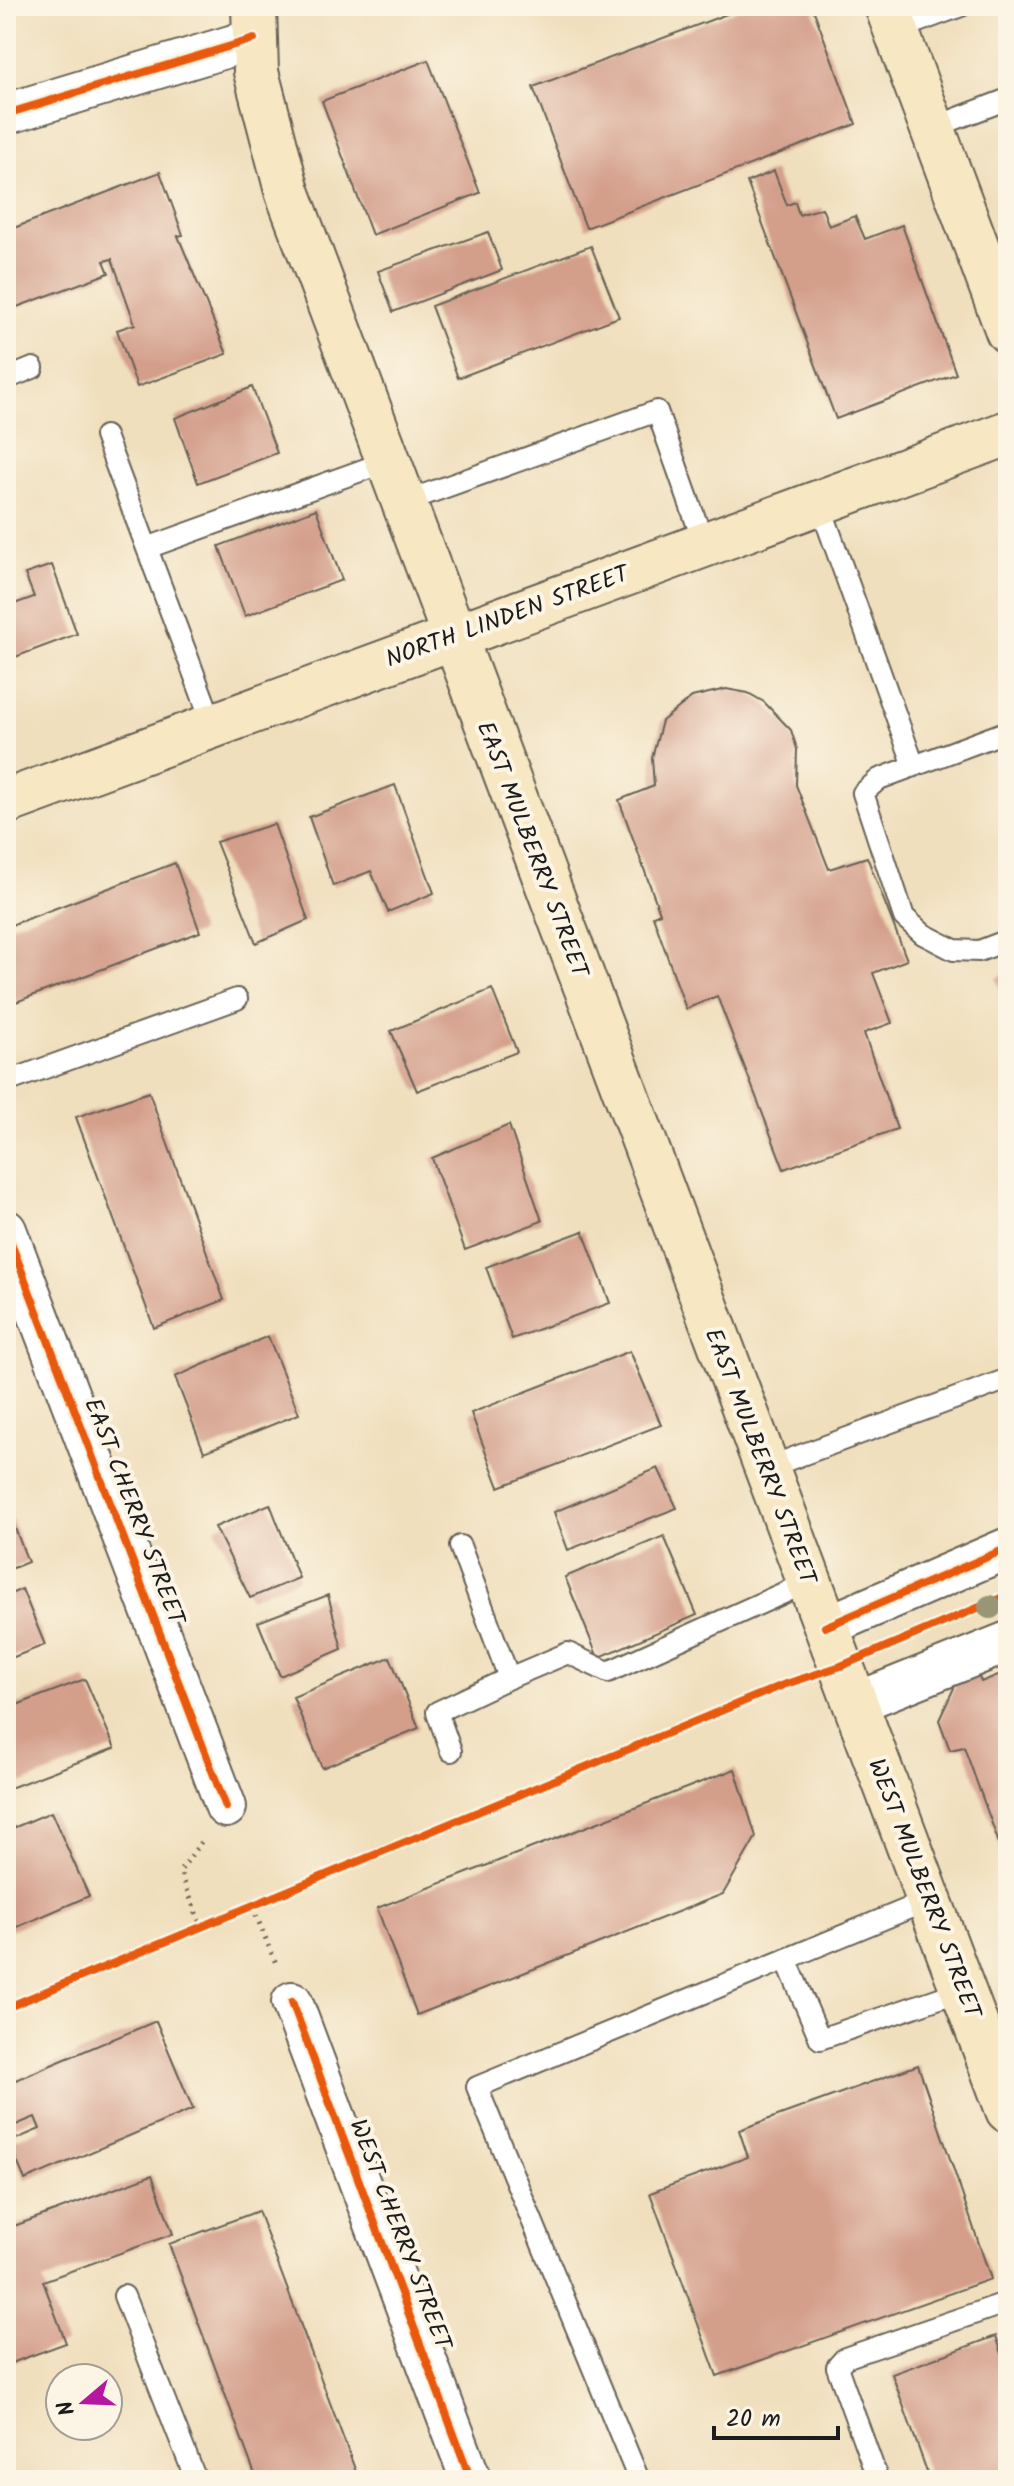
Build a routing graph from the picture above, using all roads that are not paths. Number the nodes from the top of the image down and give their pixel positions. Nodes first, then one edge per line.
1 (961, 6) edge
2 (892, 18) edge
3 (254, 23) edge
4 (1008, 99) edge
5 (6, 114) edge
6 (932, 128) junction
7 (1008, 331) edge
8 (33, 368) dead end
9 (6, 379) edge
10 (1008, 433) edge
11 (105, 436) dead end
12 (388, 461) junction
13 (404, 502) junction
14 (819, 502) junction
15 (704, 544) junction
16 (147, 548) junction
17 (453, 635) junction
18 (213, 725) junction
19 (1008, 731) edge
20 (914, 766) junction
21 (6, 802) edge
22 (1008, 940) edge
23 (237, 999) dead end
24 (6, 1082) edge
25 (6, 1230) edge
26 (1008, 1379) edge
27 (766, 1468) junction
28 (460, 1546) dead end
29 (1008, 1548) edge
30 (808, 1582) junction
31 (825, 1627) junction
32 (1008, 1642) edge
33 (509, 1678) junction
34 (848, 1685) junction
35 (451, 1751) dead end
36 (226, 1807) road end
37 (929, 1900) junction
38 (786, 1959) junction
39 (963, 1990) junction
40 (292, 2002) road end
41 (1008, 2110) edge
42 (124, 2296) dead end
43 (1008, 2302) edge
44 (196, 2480) edge
45 (471, 2480) edge
46 (639, 2480) edge
47 (878, 2480) edge

1 - 2 lane
2 - 6 main road
3 - 5 street
3 - 12 main road, EAST MULBERRY STREET
4 - 6 lane
6 - 7 main road
8 - 9 lane
10 - 14 main road, NORTH LINDEN STREET
11 - 16 lane
12 - 13 main road, EAST MULBERRY STREET
12 - 16 lane
13 - 15 lane
13 - 17 main road, EAST MULBERRY STREET
14 - 15 main road, NORTH LINDEN STREET
14 - 20 lane
15 - 17 main road, NORTH LINDEN STREET
16 - 18 lane
17 - 18 main road, NORTH LINDEN STREET
17 - 27 main road, EAST MULBERRY STREET
18 - 21 main road, NORTH LINDEN STREET
19 - 20 lane
20 - 22 lane
23 - 24 lane
25 - 36 street, EAST CHERRY STREET
26 - 27 lane
27 - 30 main road, EAST MULBERRY STREET
28 - 33 lane
29 - 31 street
30 - 31 main road, EAST MULBERRY STREET
30 - 33 lane
31 - 34 main road, EAST MULBERRY STREET
32 - 34 street
33 - 35 lane
34 - 37 main road, WEST MULBERRY STREET
37 - 38 lane
37 - 39 main road, WEST MULBERRY STREET
38 - 39 lane
38 - 46 lane
39 - 41 main road, WEST MULBERRY STREET
40 - 45 street, WEST CHERRY STREET
42 - 44 lane
43 - 47 lane

